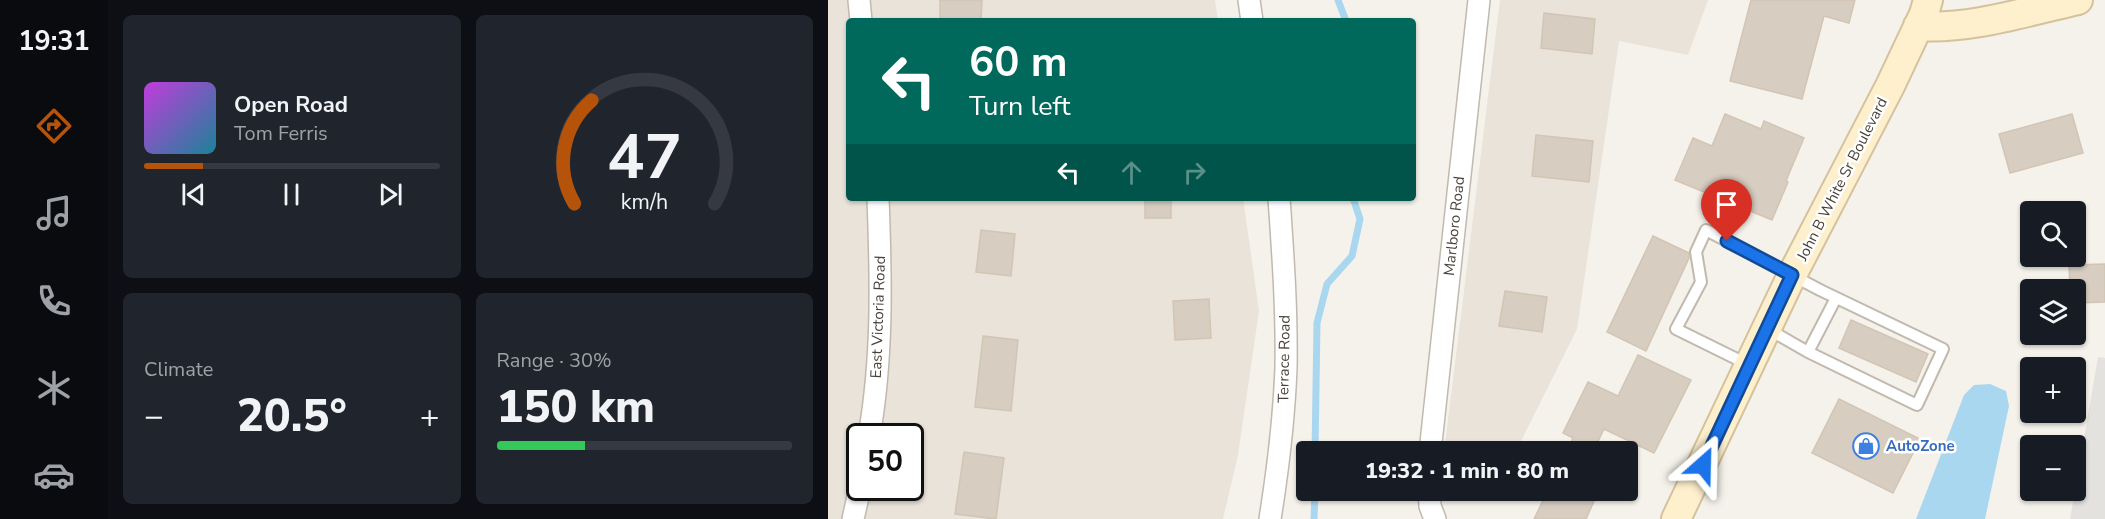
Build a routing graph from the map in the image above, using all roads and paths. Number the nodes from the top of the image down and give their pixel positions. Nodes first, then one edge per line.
1 (859, 0) edge
2 (1249, 0) edge
3 (1479, 0) edge
4 (2078, 0) edge
5 (1923, 13) edge
6 (861, 18) edge
7 (1252, 18) edge
8 (878, 201) edge
9 (1278, 201) edge
10 (1792, 275) junction
11 (1836, 298) junction
12 (1767, 328) junction
13 (1808, 352) junction
14 (1750, 365) junction
15 (871, 423) edge
16 (1431, 441) edge
17 (857, 501) edge
18 (1430, 501) edge
19 (853, 519) edge
20 (1270, 519) edge
21 (1435, 519) edge
22 (1676, 519) edge

1 - 6 street
2 - 7 street
3 - 16 street, Marlboro Road
4 - 5 main road
5 - 10 main road, John B White Sr Boulevard
8 - 15 street, East Victoria Road
9 - 20 street, Terrace Road
10 - 11 lane
10 - 12 main road, John B White Sr Boulevard
10 - 14 lane
11 - 13 lane
11 - 13 lane
12 - 13 lane
12 - 14 main road, John B White Sr Boulevard
14 - 22 main road, John B White Sr Boulevard
17 - 19 street
18 - 21 street

